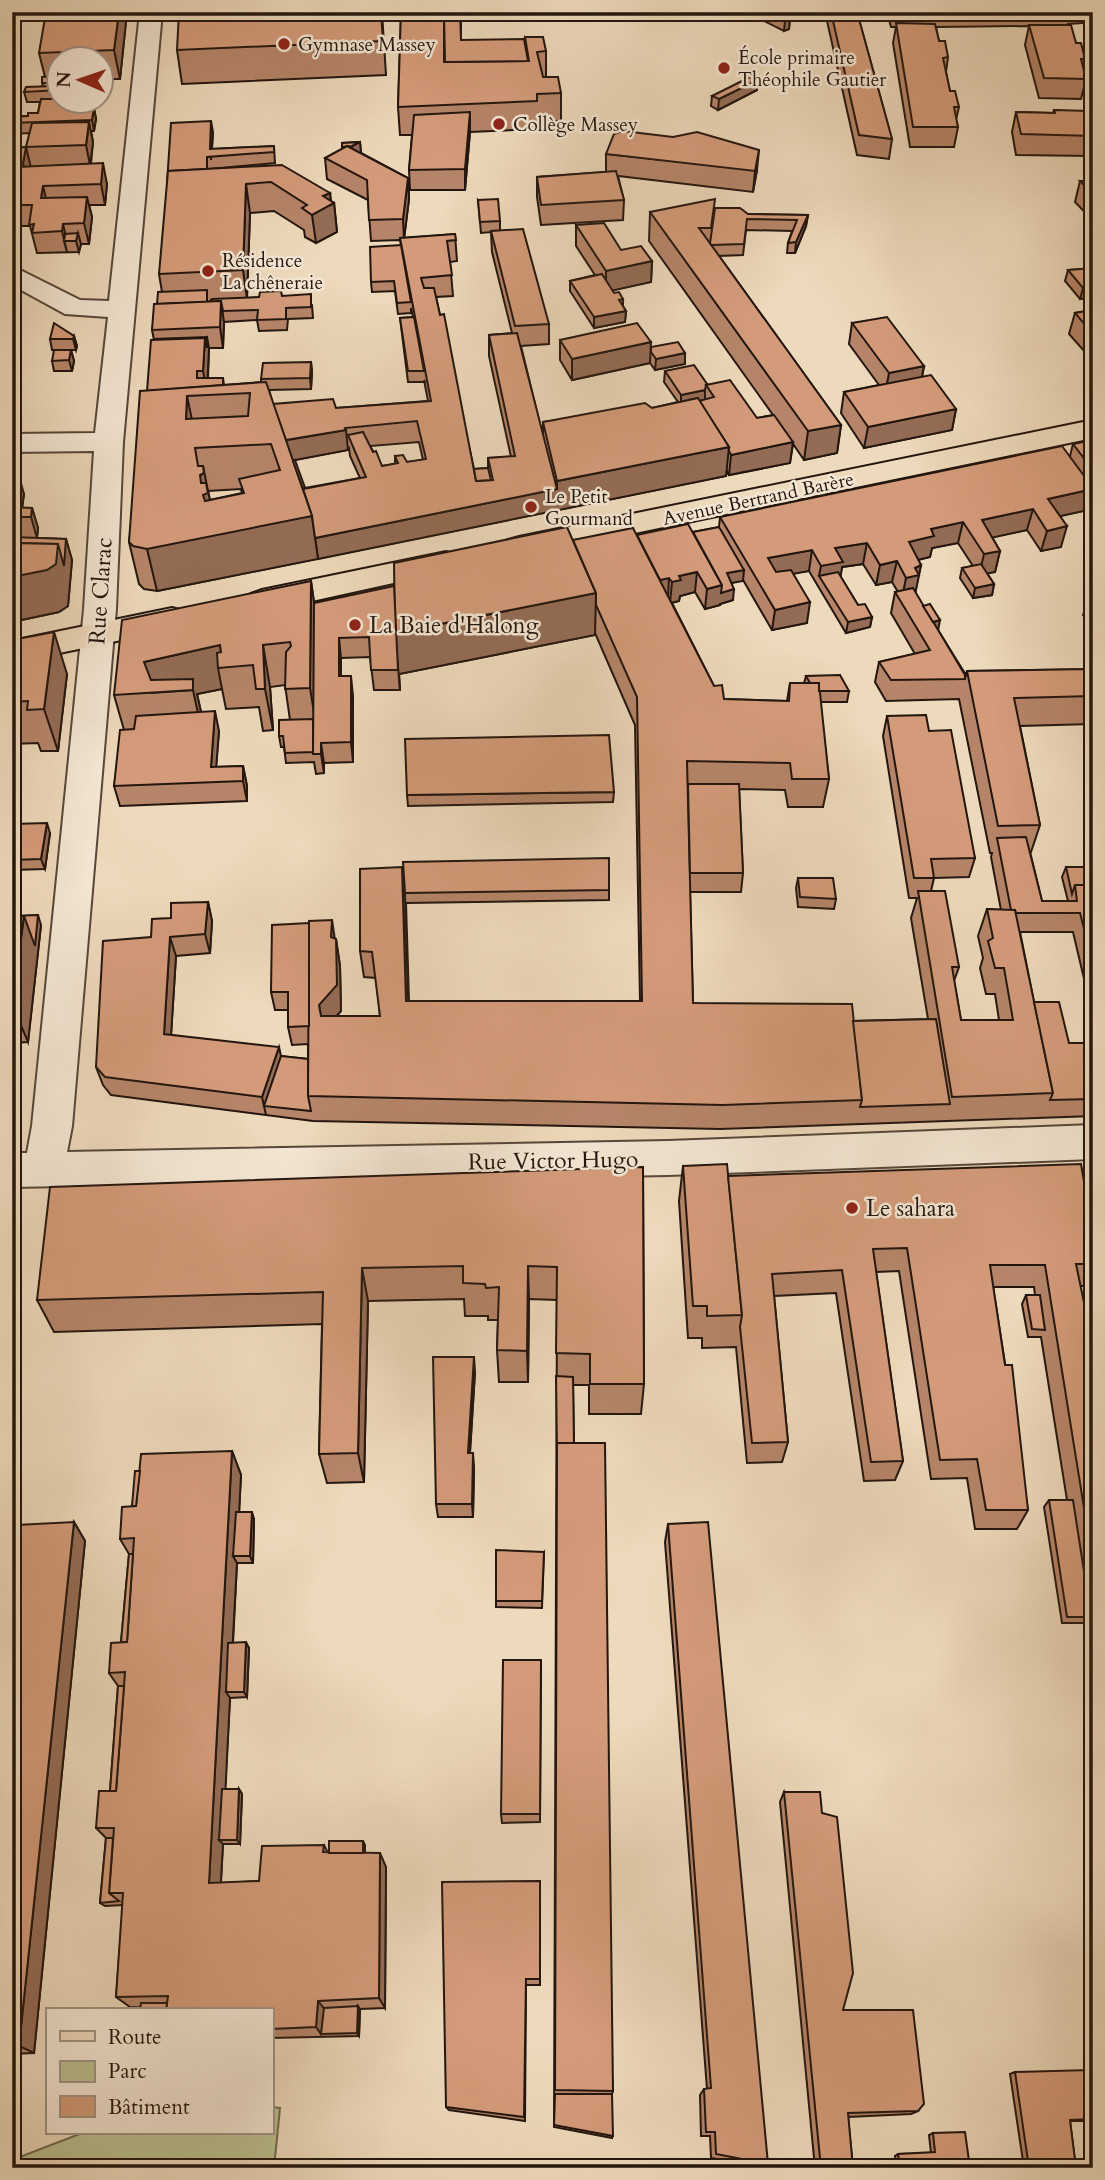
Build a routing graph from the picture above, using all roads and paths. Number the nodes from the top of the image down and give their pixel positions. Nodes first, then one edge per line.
1 (151, 12) edge
2 (12, 274) edge
3 (124, 309) junction
4 (1093, 429) edge
5 (109, 442) junction
6 (12, 443) edge
7 (237, 606) edge
8 (197, 614) edge
9 (97, 635) junction
10 (12, 652) edge
11 (1093, 1142) edge
12 (28, 1170) edge

1 - 3 street, Rue Clarac
2 - 3 street
3 - 5 street, Rue Clarac
4 - 7 main road, Avenue Bertrand Barère
5 - 6 street
5 - 9 street, Rue Clarac
8 - 9 main road
9 - 10 main road
9 - 12 street, Rue Clarac
11 - 12 street, Rue Victor Hugo

